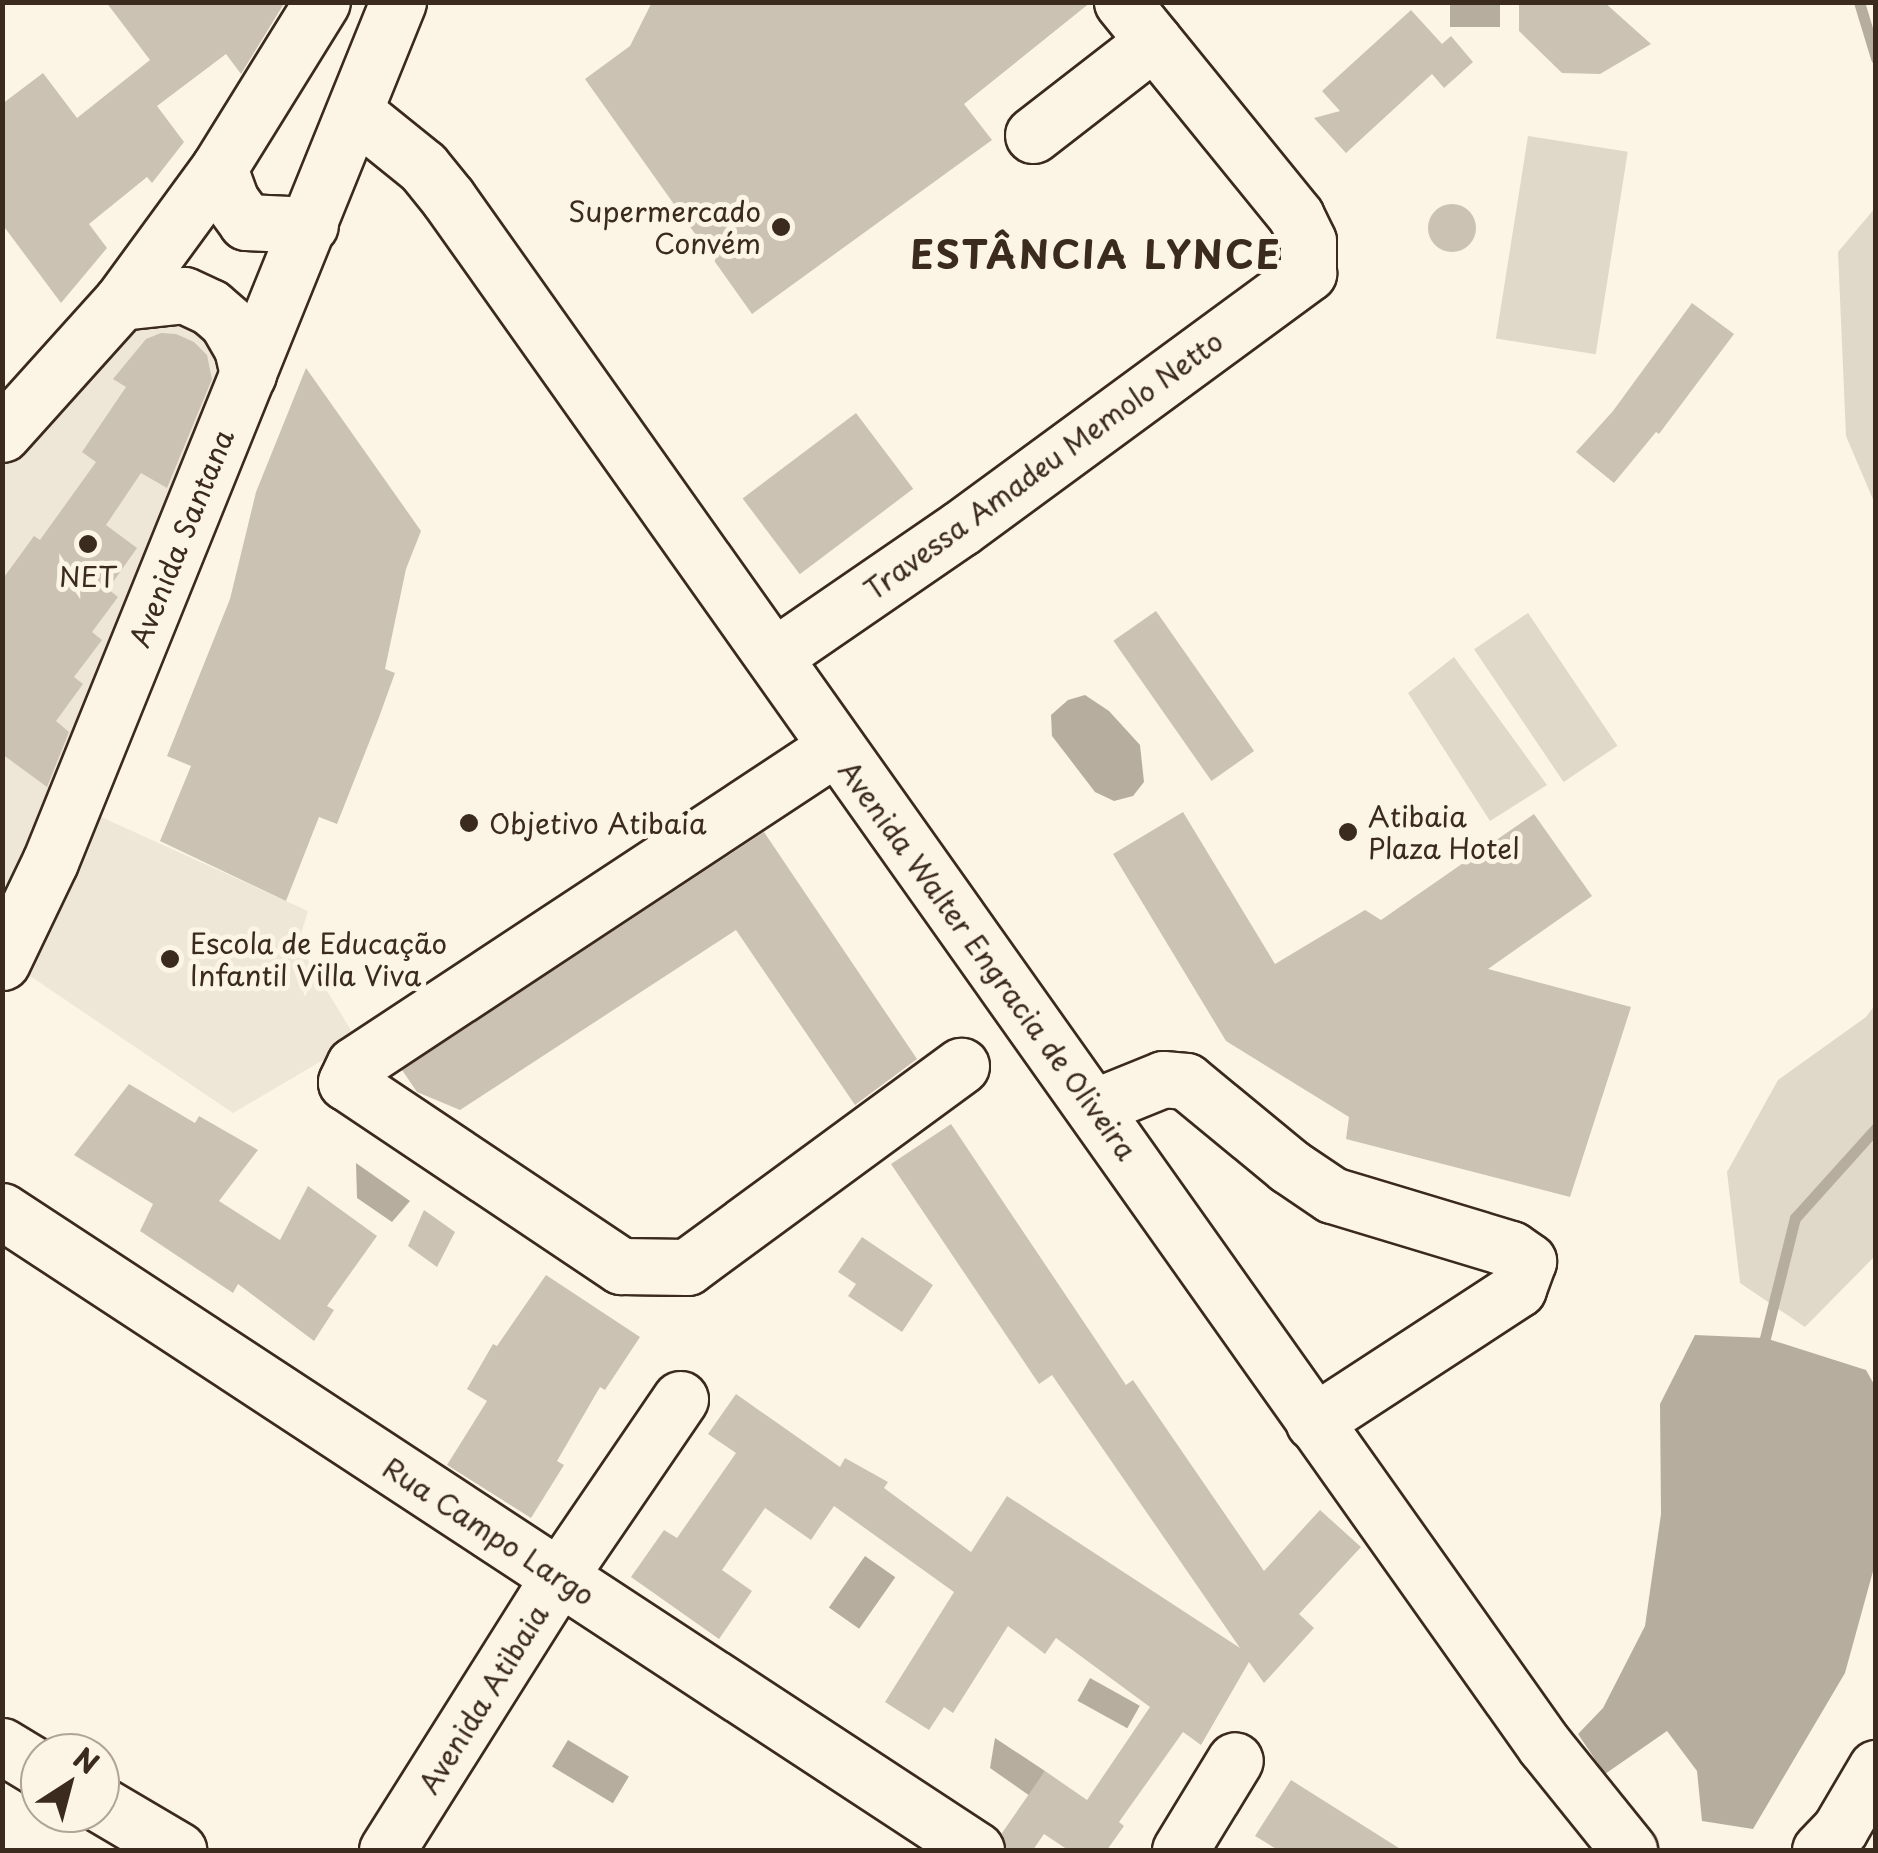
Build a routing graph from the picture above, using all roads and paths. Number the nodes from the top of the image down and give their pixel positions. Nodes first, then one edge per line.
1 (322, 2) edge
2 (398, 2) edge
3 (1138, 22) edge
4 (356, 113) junction
5 (1033, 135) dead end
6 (220, 168) junction
7 (310, 225) junction
8 (121, 302) junction
9 (248, 374) junction
10 (2, 434) edge
11 (776, 655) junction
12 (836, 747) junction
13 (2, 962) edge
14 (961, 1066) dead end
15 (1094, 1107) junction
16 (2, 1211) edge
17 (680, 1399) dead end
18 (1314, 1422) junction
19 (560, 1575) junction
20 (1235, 1760) dead end
21 (1876, 1768) edge
22 (120, 1816) edge
23 (1616, 1836) edge
24 (178, 1850) edge
25 (387, 1850) edge
26 (976, 1850) edge
27 (1180, 1850) edge
28 (1820, 1850) edge

1 - 6 street
2 - 4 street, Avenida Santana
3 - 5 street
3 - 11 street, Travessa Amadeu Memolo Netto
4 - 7 street, Avenida Santana
4 - 11 street, Avenida Walter Engracia de Oliveira
6 - 7 street
6 - 8 street
7 - 9 street, Avenida Santana
8 - 9 street
8 - 10 street
9 - 13 street, Avenida Santana
11 - 12 street, Avenida Walter Engracia de Oliveira
12 - 14 street
12 - 15 street, Avenida Walter Engracia de Oliveira
15 - 18 street, Avenida Walter Engracia de Oliveira
15 - 18 street
16 - 19 street, Rua Campo Largo
17 - 19 street, Avenida Atibaia
18 - 23 street, Avenida Walter Engracia de Oliveira
19 - 25 street, Avenida Atibaia
19 - 26 street, Rua Campo Largo
20 - 27 street
21 - 28 street
22 - 24 street

